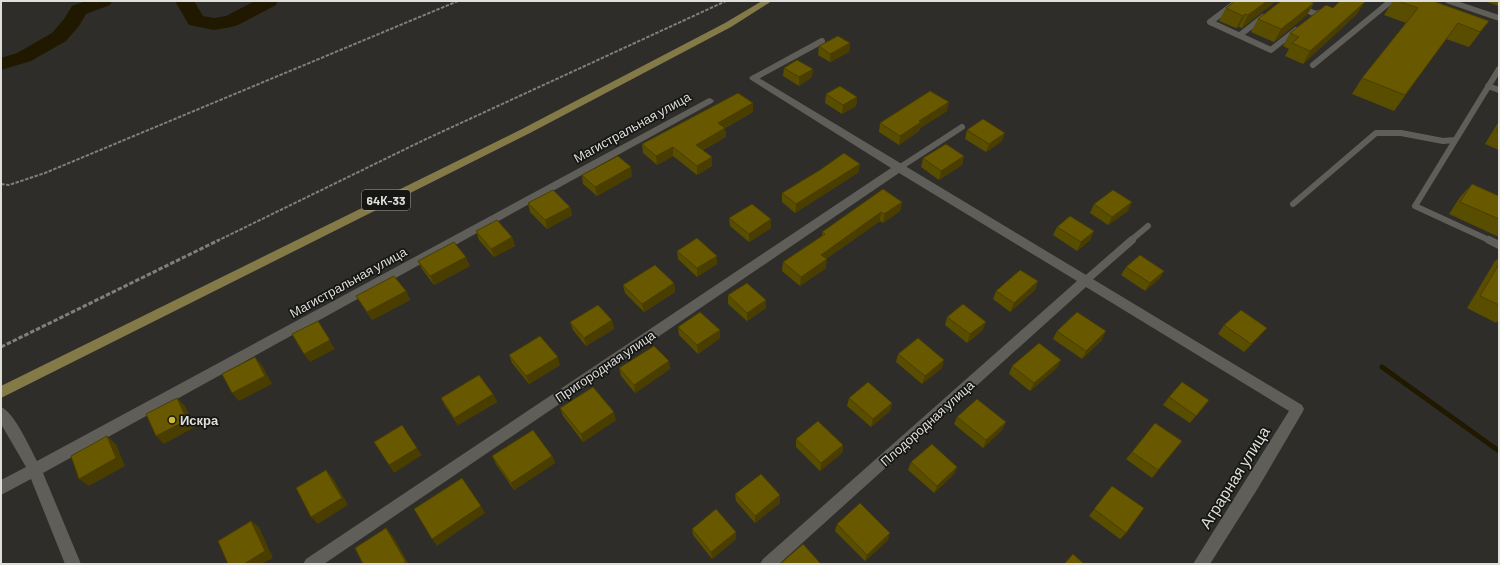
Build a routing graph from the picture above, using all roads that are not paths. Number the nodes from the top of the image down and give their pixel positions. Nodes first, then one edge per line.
1 (768, 1) edge
2 (1238, 1) edge
3 (1391, 1) edge
4 (1455, 2) edge
5 (1296, 6) edge
6 (1330, 9) edge
7 (1271, 11) edge
8 (1316, 14) junction
9 (1499, 18) edge
10 (1311, 19) edge
11 (1299, 28) edge
12 (1240, 35) junction
13 (822, 41) dead end
14 (1313, 65) dead end
15 (1499, 69) edge
16 (754, 78) joint
17 (1488, 86) junction
18 (1499, 90) edge
19 (709, 101) dead end
20 (962, 127) dead end
21 (1455, 140) junction
22 (899, 168) junction
23 (1293, 204) dead end
24 (1148, 226) dead end
25 (1499, 245) edge
26 (1085, 280) junction
27 (1, 392) edge
28 (1, 413) edge
29 (34, 470) junction
30 (1, 488) edge
31 (73, 564) edge
32 (311, 564) edge
33 (768, 564) edge
34 (1201, 564) edge

1 - 27 main road, 64К-33
2 - 12 lane
3 - 14 lane
4 - 9 street
5 - 8 lane
6 - 8 lane
7 - 12 lane
8 - 10 lane
11 - 12 lane
13 - 16 lane
15 - 17 lane
16 - 22 street
17 - 18 lane
17 - 21 lane
19 - 29 street, Магистральная улица
20 - 22 lane
21 - 23 lane
21 - 25 lane
22 - 26 street
22 - 32 street, Пригородная улица
24 - 26 lane
26 - 33 street, Плодородная улица
26 - 34 street, Аграрная улица
28 - 29 street
29 - 30 street, Магистральная улица
29 - 31 street

